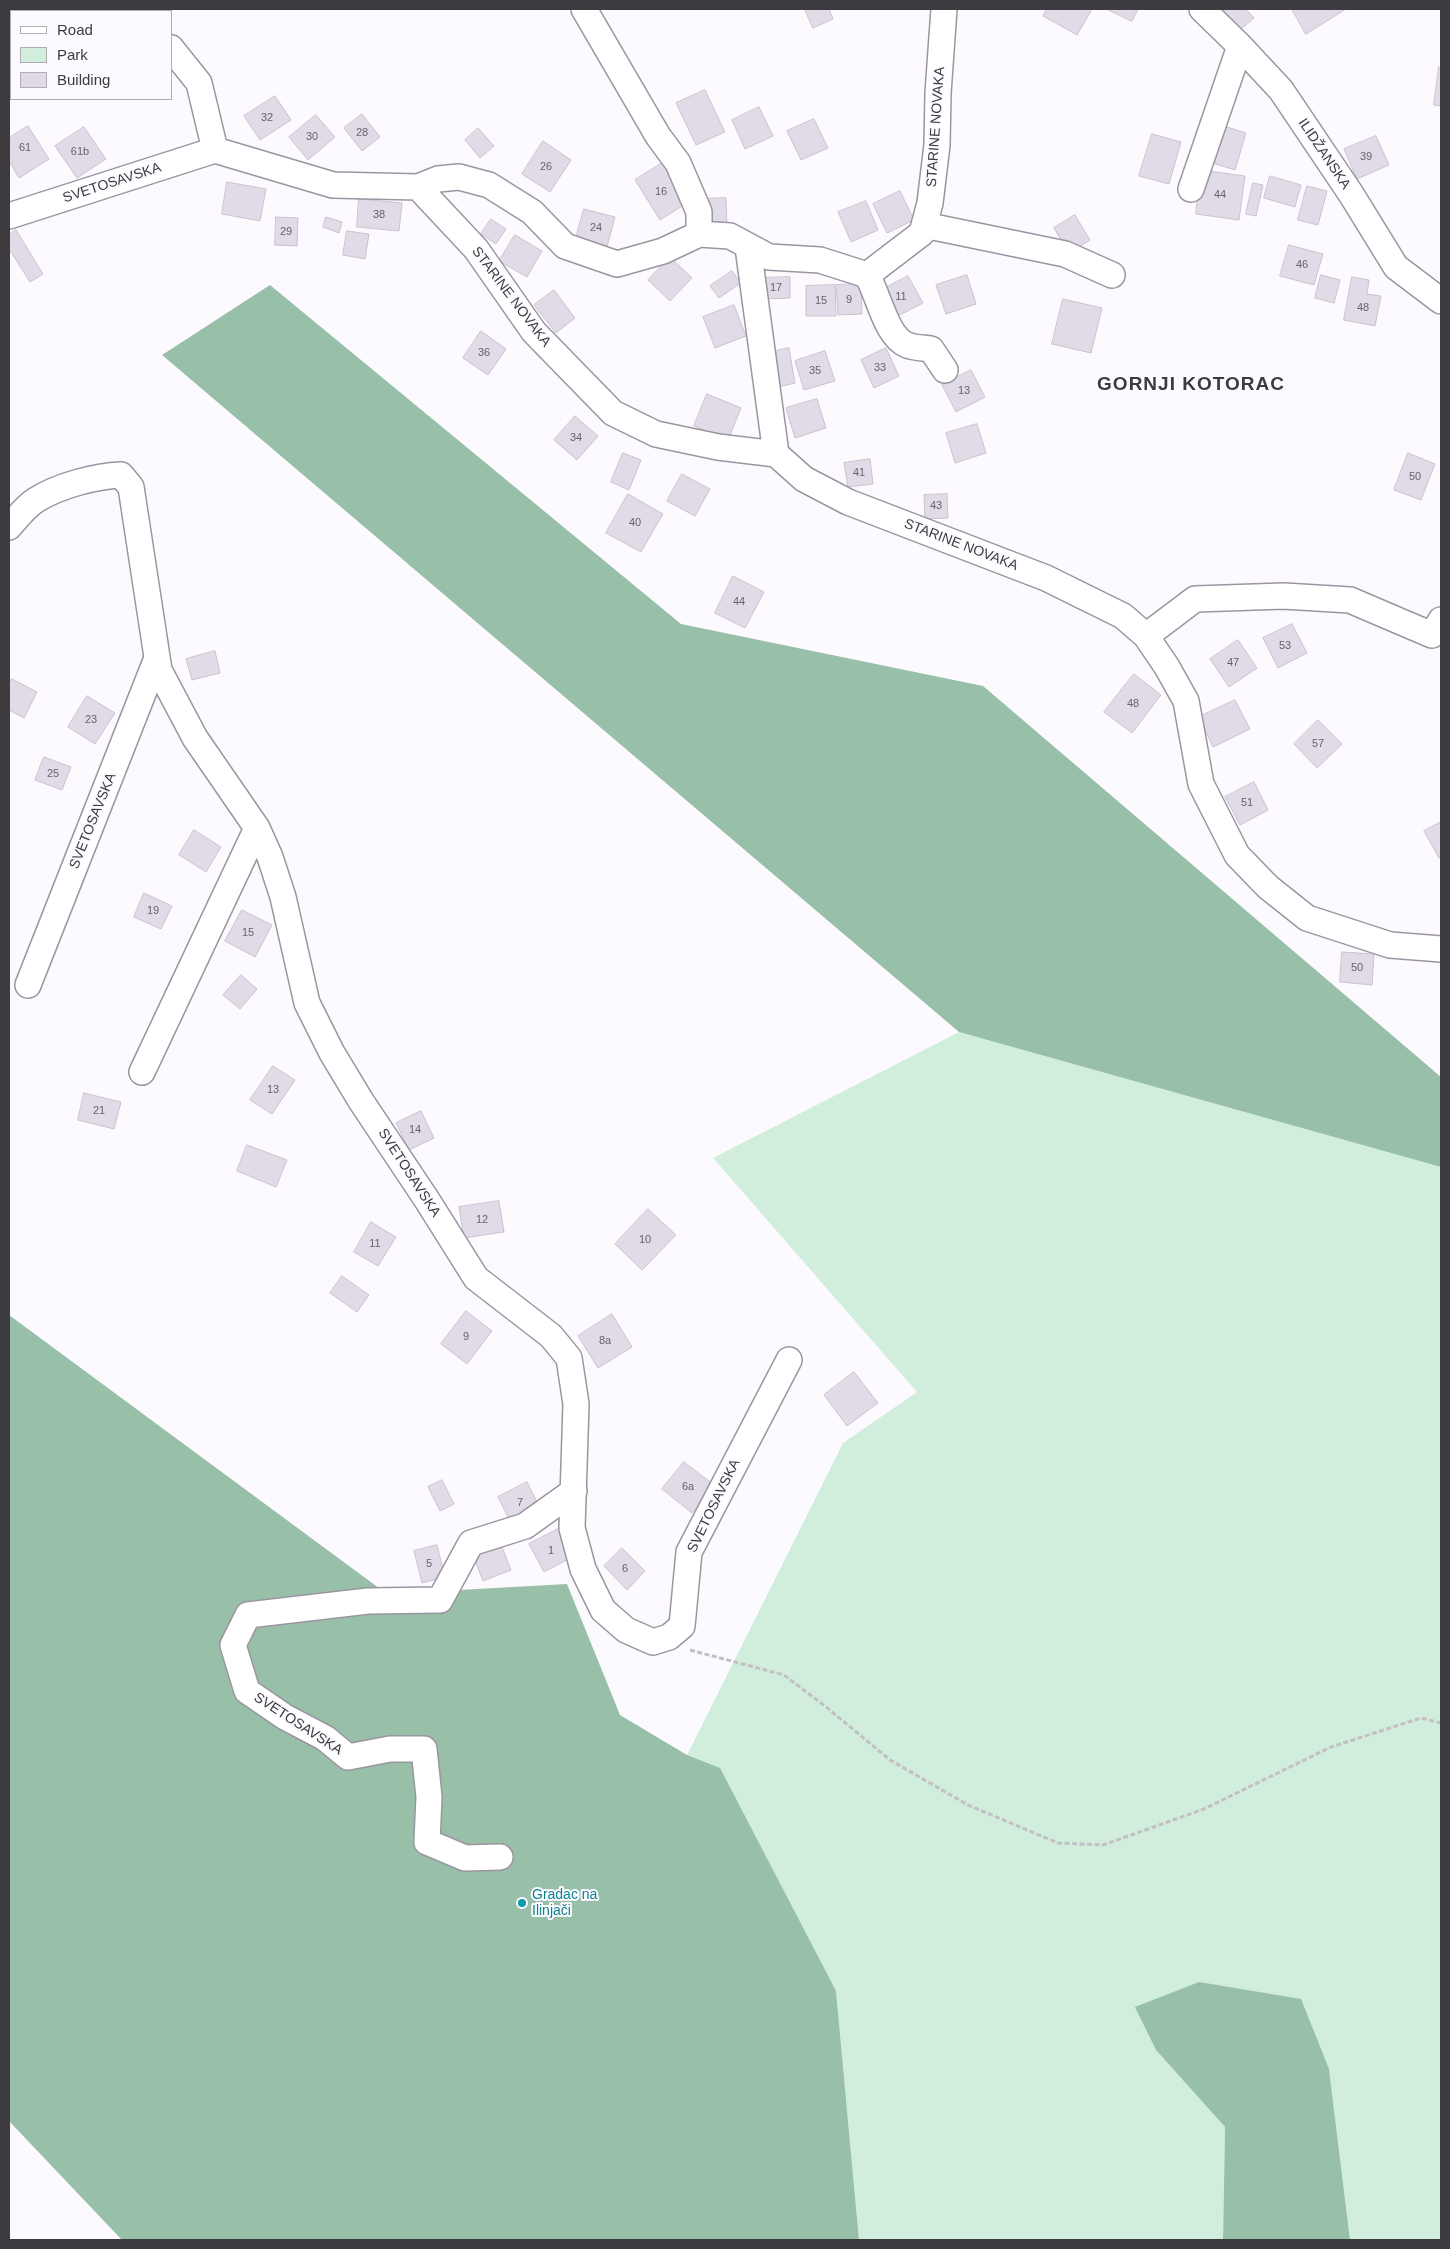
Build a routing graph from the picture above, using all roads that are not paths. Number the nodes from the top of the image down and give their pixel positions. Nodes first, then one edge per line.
1 (584, 9) edge
2 (944, 9) edge
3 (1202, 9) edge
4 (1240, 46) junction
5 (172, 49) edge
6 (215, 150) junction
7 (418, 187) junction
8 (1191, 188) dead end
9 (9, 216) edge
10 (924, 225) junction
11 (698, 234) junction
12 (748, 247) junction
13 (867, 274) junction
14 (1112, 275) dead end
15 (1441, 301) edge
16 (945, 370) dead end
17 (776, 454) junction
18 (9, 527) edge
19 (1441, 620) edge
20 (1146, 636) junction
21 (157, 658) junction
22 (257, 828) junction
23 (1441, 949) edge
24 (28, 985) dead end
25 (142, 1072) dead end
26 (789, 1360) dead end
27 (574, 1491) junction
28 (500, 1857) dead end

1 - 11 street
2 - 10 street, STARINE NOVAKA
3 - 4 street, ILIDŽANSKA
4 - 8 street
4 - 15 street, ILIDŽANSKA
5 - 6 street
6 - 7 street
6 - 9 street, SVETOSAVSKA
7 - 11 street
7 - 17 street, STARINE NOVAKA
10 - 13 street, STARINE NOVAKA
10 - 14 street
11 - 12 street
12 - 13 street
12 - 17 street
13 - 16 street
17 - 20 street, STARINE NOVAKA
18 - 21 street, SVETOSAVSKA
19 - 20 street
20 - 23 street, STARINE NOVAKA
21 - 22 street, SVETOSAVSKA
21 - 24 street, SVETOSAVSKA
22 - 25 street
22 - 27 street, SVETOSAVSKA
26 - 27 street, SVETOSAVSKA
27 - 28 street, SVETOSAVSKA

